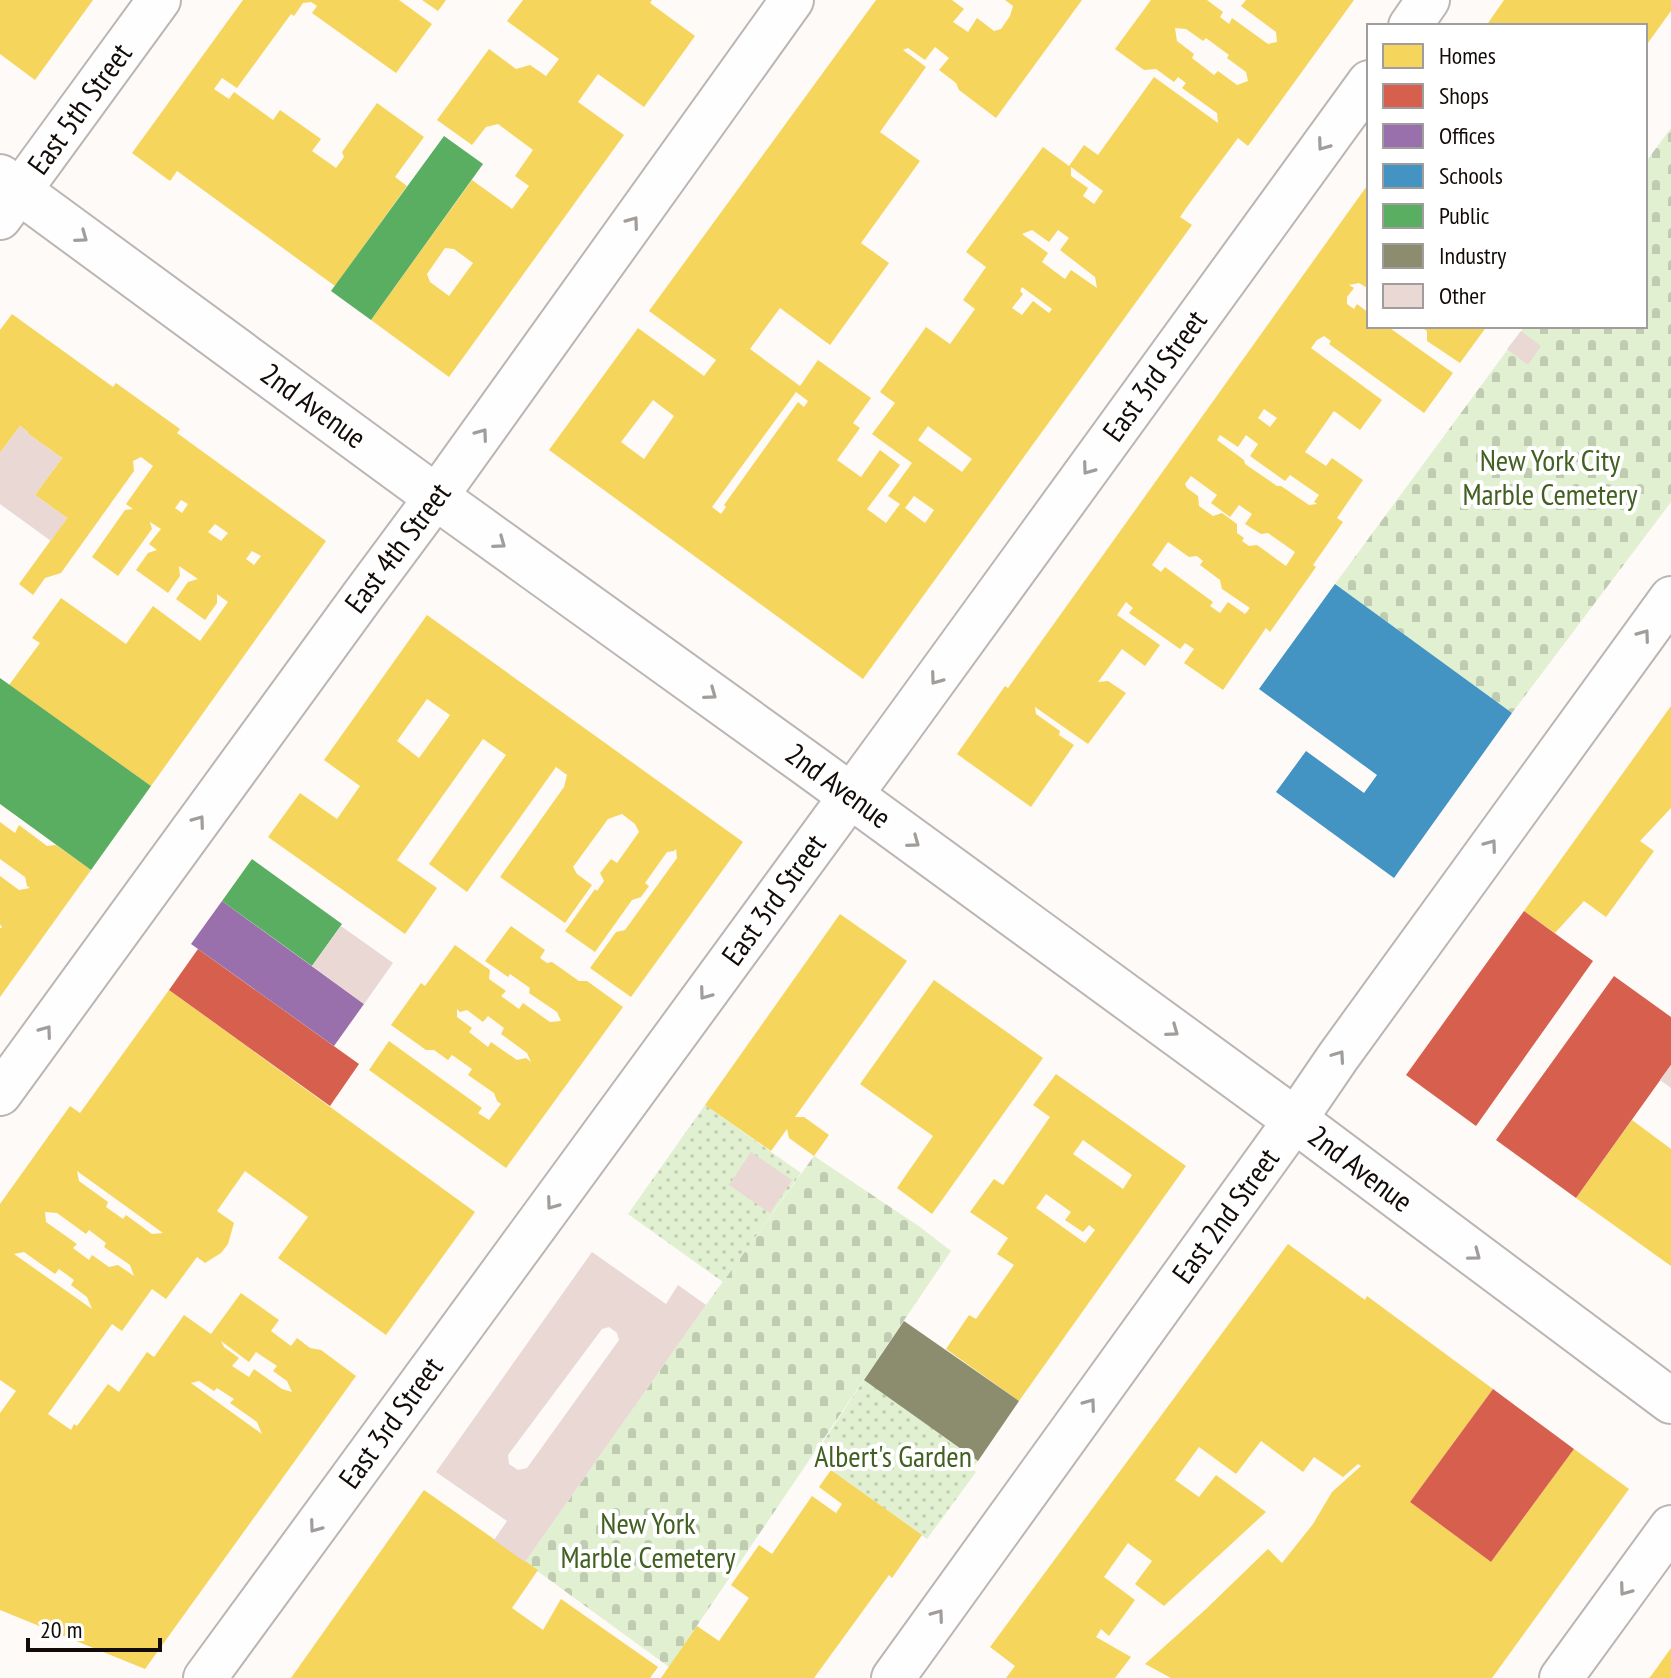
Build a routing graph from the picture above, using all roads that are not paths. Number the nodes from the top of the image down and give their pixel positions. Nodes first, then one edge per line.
1 (159, 0) edge
2 (792, 0) edge
3 (1428, 0) edge
4 (1411, 24) edge
5 (1367, 85) edge
6 (6, 195) edge
7 (436, 497) junction
8 (1671, 598) edge
9 (851, 796) junction
10 (0, 1094) edge
11 (1295, 1120) junction
12 (1671, 1401) edge
13 (1671, 1527) edge
14 (205, 1678) edge
15 (893, 1678) edge
16 (1561, 1678) edge

1 - 6 street, East 5th Street
7 -> 2 street, East 4th Street
3 - 4 street
5 -> 9 street, East 3rd Street
6 -> 7 main road, 2nd Avenue
7 -> 9 main road, 2nd Avenue
10 -> 7 street, East 4th Street
11 -> 8 street, East 2nd Street
9 -> 11 main road, 2nd Avenue
9 -> 14 street, East 3rd Street
11 -> 12 main road, 2nd Avenue
15 -> 11 street, East 2nd Street
13 -> 16 street

